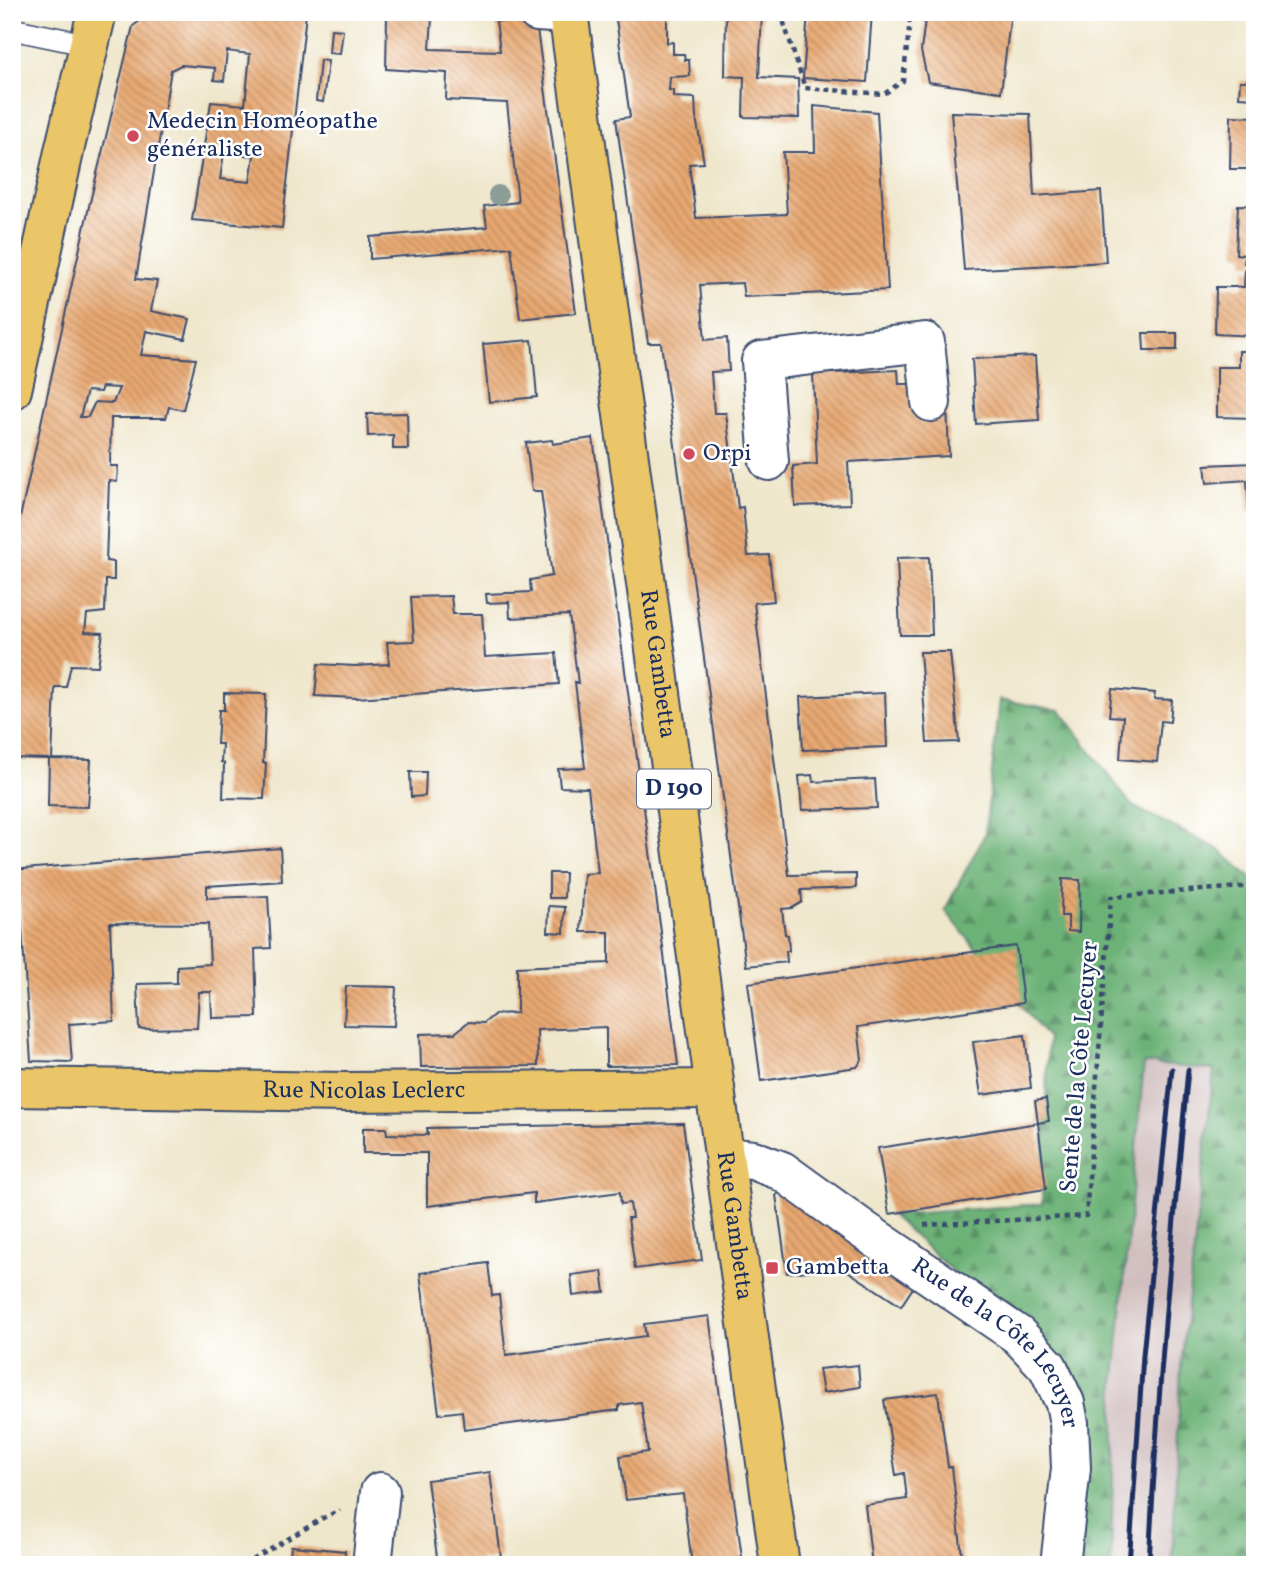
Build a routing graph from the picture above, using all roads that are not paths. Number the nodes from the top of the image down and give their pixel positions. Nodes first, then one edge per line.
1 (558, 13) edge
2 (12, 29) edge
3 (93, 29) edge
4 (12, 390) edge
5 (931, 402) dead end
6 (769, 461) dead end
7 (12, 1087) edge
8 (715, 1089) junction
9 (725, 1157) junction
10 (380, 1492) road end
11 (372, 1565) edge
12 (780, 1565) edge
13 (1060, 1565) edge

1 - 8 main road, Rue Gambetta / D 190
2 - 3 lane
3 - 4 main road
5 - 6 street
7 - 8 main road, Rue Nicolas Leclerc
8 - 9 main road, Rue Gambetta / D 190
9 - 12 main road, Rue Gambetta / D 190
9 - 13 street, Rue de la Côte Lecuyer
10 - 11 street

